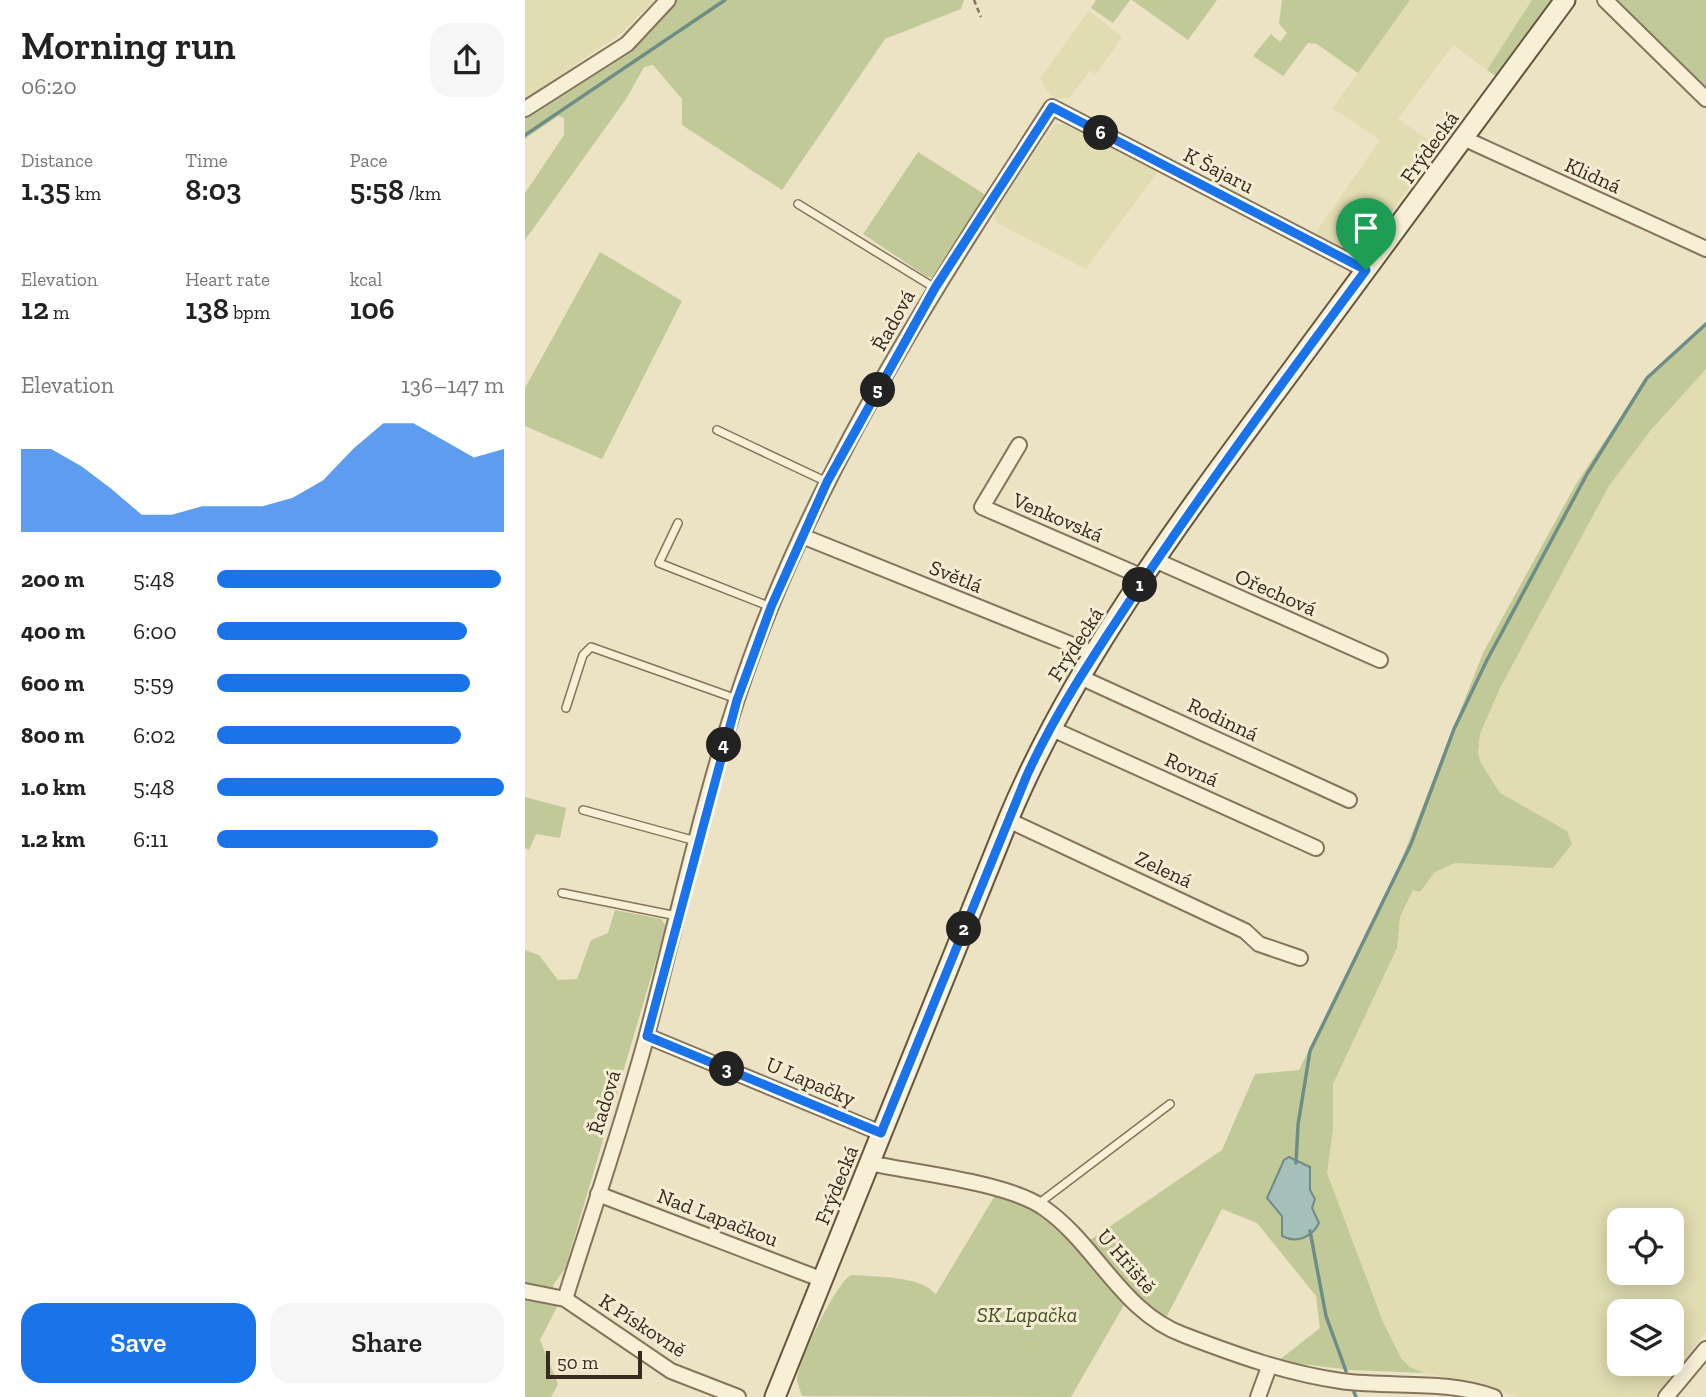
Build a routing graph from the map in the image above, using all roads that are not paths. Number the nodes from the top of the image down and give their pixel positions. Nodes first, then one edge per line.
1 (668, 0) edge
2 (1565, 0) edge
3 (1605, 0) edge
4 (1706, 99) edge
5 (1052, 107) joint
6 (525, 109) edge
7 (1463, 138) junction
8 (798, 204) dead end
9 (1706, 249) edge
10 (1366, 270) junction
11 (935, 288) junction
12 (717, 430) dead end
13 (1019, 445) dead end
14 (827, 482) junction
15 (678, 523) dead end
16 (803, 536) junction
17 (1157, 561) junction
18 (1145, 579) junction
19 (771, 607) junction
20 (1095, 654) junction
21 (1380, 660) dead end
22 (1080, 677) junction
23 (737, 700) junction
24 (566, 708) dead end
25 (1050, 728) junction
26 (1349, 800) dead end
27 (583, 810) dead end
28 (1008, 820) junction
29 (697, 841) junction
30 (1316, 848) dead end
31 (562, 893) dead end
32 (678, 916) junction
33 (1300, 958) dead end
34 (647, 1036) junction
35 (1170, 1104) dead end
36 (881, 1133) junction
37 (869, 1163) junction
38 (597, 1194) junction
39 (1038, 1204) junction
40 (823, 1280) junction
41 (525, 1291) edge
42 (565, 1298) junction
43 (1706, 1349) edge
44 (1269, 1367) junction
45 (777, 1396) edge
46 (738, 1397) edge
47 (1258, 1397) edge
48 (1494, 1397) edge
49 (1666, 1397) edge

1 - 6 street
2 - 7 main road, Frýdecká
3 - 4 street
5 - 10 street, K Šajaru
5 - 11 street, Řadová
7 - 9 street, Klidná
7 - 10 main road, Frýdecká
8 - 11 lane, Řadová
10 - 17 main road, Frýdecká
11 - 14 street, Řadová
12 - 14 lane
13 - 18 street, Venkovská
14 - 16 street, Řadová
15 - 19 lane
16 - 19 street, Řadová
16 - 20 street, Světlá
17 - 18 main road, Frýdecká
17 - 21 street, Ořechová
18 - 20 main road, Frýdecká
19 - 23 street, Řadová
20 - 22 main road, Frýdecká
22 - 25 main road, Frýdecká
22 - 26 street, Rodinná
23 - 24 lane
23 - 29 street, Řadová
25 - 28 main road, Frýdecká
25 - 30 street, Rovná
27 - 29 lane
28 - 33 street, Zelená
28 - 36 main road, Frýdecká
29 - 32 street, Řadová
31 - 32 lane
32 - 34 street, Řadová
34 - 36 street, U Lapačky
34 - 38 street, Řadová
35 - 39 lane
36 - 37 main road, Frýdecká
37 - 39 street, U Hřiště
37 - 40 main road, Frýdecká
38 - 40 street, Nad Lapačkou
38 - 42 street, Řadová
39 - 44 street, U Hřiště
40 - 45 main road, Frýdecká
41 - 42 street, K Pískovně
42 - 46 street, K Pískovně
43 - 49 street
44 - 47 street
44 - 48 street, U Hřiště

